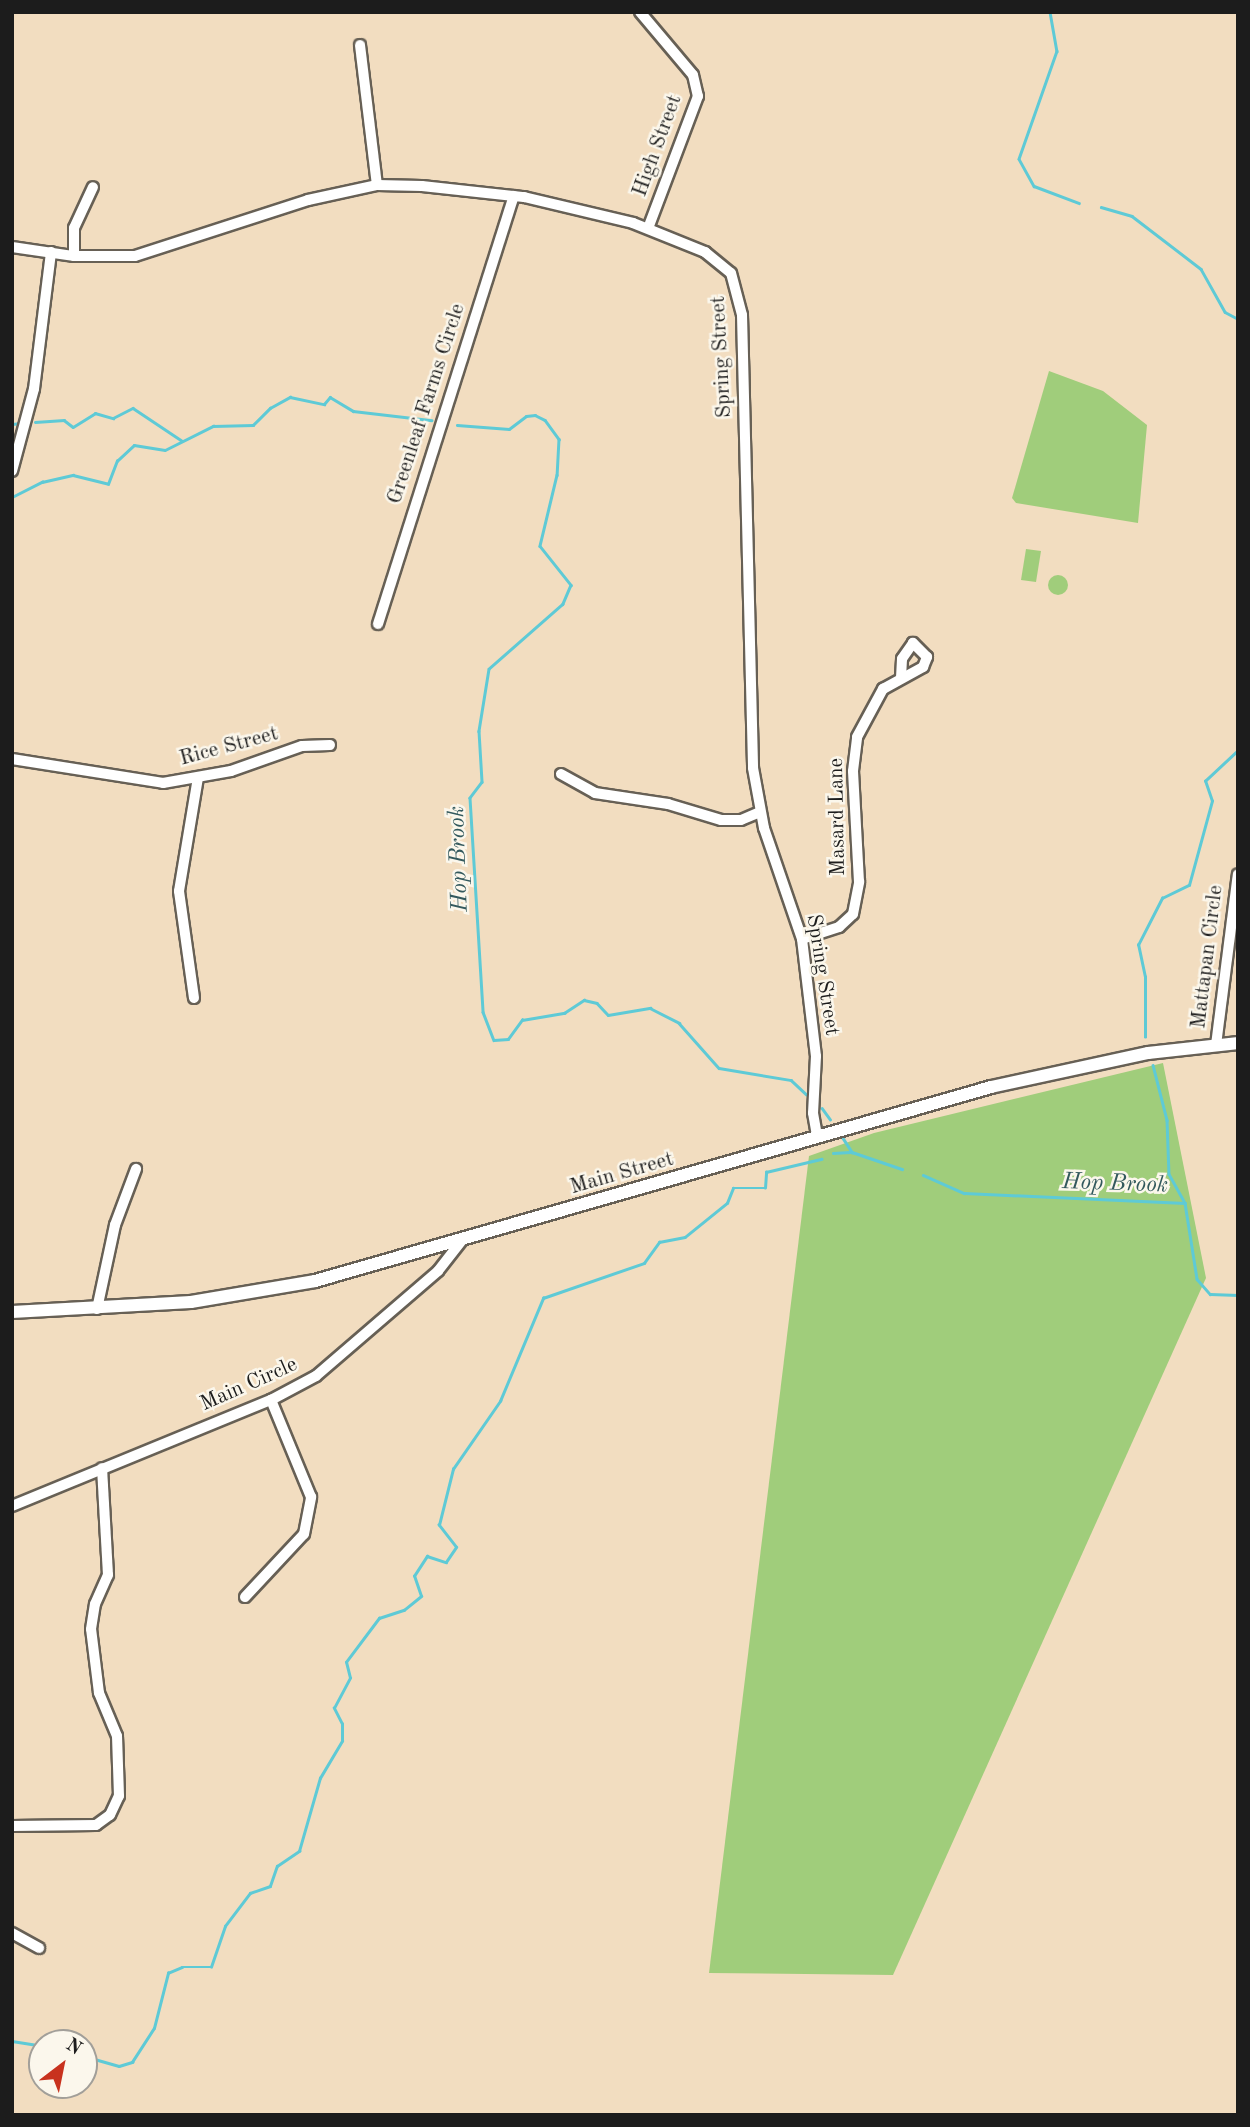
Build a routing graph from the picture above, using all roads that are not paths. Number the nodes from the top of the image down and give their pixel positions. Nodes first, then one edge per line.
1 (640, 12) edge
2 (360, 46) dead end
3 (377, 185) junction
4 (93, 187) dead end
5 (514, 196) junction
6 (648, 228) junction
7 (12, 247) edge
8 (51, 252) junction
9 (74, 256) junction
10 (12, 471) edge
11 (378, 624) dead end
12 (901, 677) dead end
13 (330, 745) dead end
14 (12, 759) edge
15 (561, 774) dead end
16 (198, 778) junction
17 (760, 812) junction
18 (1238, 874) edge
19 (802, 939) junction
20 (194, 998) dead end
21 (1238, 1043) edge
22 (1216, 1045) junction
23 (817, 1136) junction
24 (136, 1169) dead end
25 (463, 1239) junction
26 (97, 1309) junction
27 (12, 1312) edge
28 (271, 1400) junction
29 (102, 1468) junction
30 (12, 1506) edge
31 (245, 1597) dead end
32 (12, 1826) edge
33 (12, 1933) edge
34 (38, 1948) dead end

1 - 6 street, High Street
2 - 3 street
3 - 5 street, Spring Street
3 - 9 street, Spring Street
4 - 9 street
5 - 6 street, Spring Street
5 - 11 street, Greenleaf Farms Circle
6 - 17 street, Spring Street
7 - 8 street, Spring Street
8 - 9 street, Spring Street
8 - 10 street
12 - 19 street, Masard Lane
13 - 16 street, Rice Street
14 - 16 street, Rice Street
15 - 17 street
16 - 20 street
17 - 19 street, Spring Street
18 - 22 street, Mattapan Circle
19 - 23 street, Spring Street
21 - 22 main road, Main Street
22 - 23 main road, Main Street
23 - 25 main road, Main Street
24 - 26 street
25 - 26 main road, Main Street
25 - 28 street, Main Circle
26 - 27 main road, Main Street
28 - 29 street, Main Circle
28 - 31 street
29 - 30 street, Main Circle
29 - 32 street
33 - 34 street

